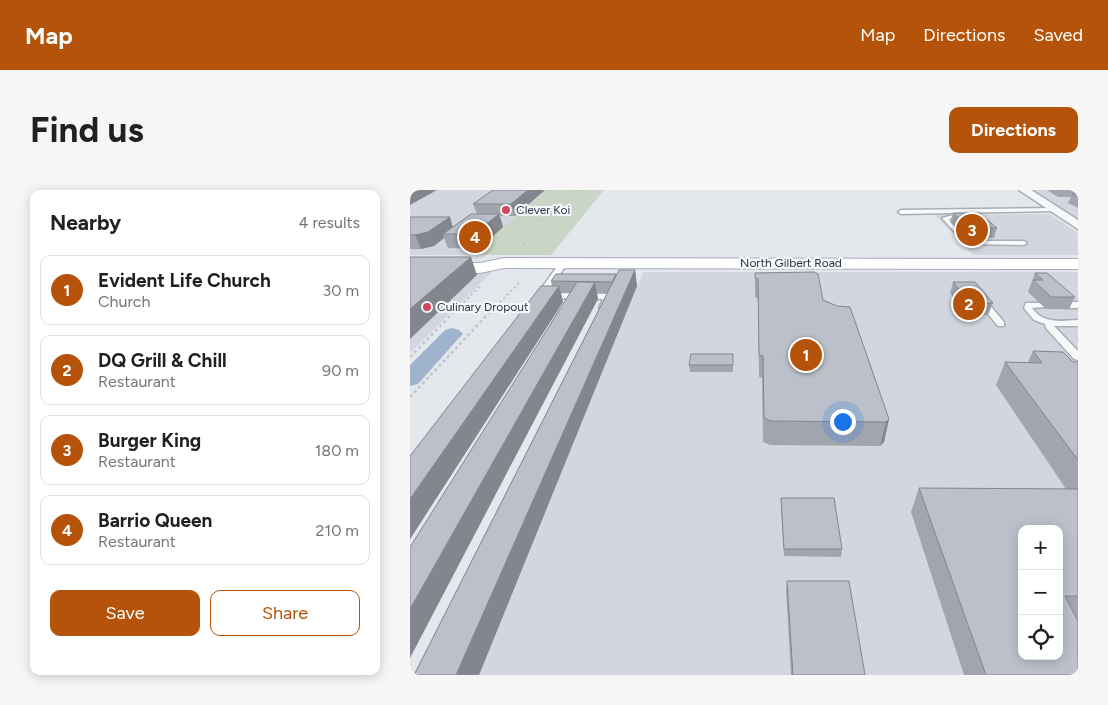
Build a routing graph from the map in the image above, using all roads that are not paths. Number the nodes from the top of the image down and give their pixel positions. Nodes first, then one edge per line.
1 (1024, 190) edge
2 (1054, 210) junction
3 (901, 212) dead end
4 (992, 217) dead end
5 (1078, 225) edge
6 (1024, 243) dead end
7 (410, 259) edge
8 (564, 263) junction
9 (504, 264) junction
10 (1078, 264) edge
11 (410, 268) edge
12 (974, 292) edge
13 (540, 296) junction
14 (574, 296) junction
15 (1042, 305) dead end
16 (1065, 305) edge
17 (1078, 305) edge
18 (530, 309) edge
19 (563, 313) edge
20 (596, 323) edge
21 (1078, 323) edge
22 (1001, 324) dead end
23 (1045, 324) junction
24 (1078, 328) edge
25 (1078, 357) edge

1 - 2 street
2 - 3 lane
2 - 5 street
4 - 6 lane
7 - 9 main road, North Gilbert Road
8 - 9 main road, North Gilbert Road
8 - 10 main road, North Gilbert Road
8 - 13 lane
9 - 11 main road, North Gilbert Road
12 - 22 lane
13 - 14 lane
13 - 18 lane
14 - 19 lane
14 - 20 lane
15 - 23 lane
16 - 17 lane
21 - 23 lane
23 - 24 lane
23 - 25 lane

